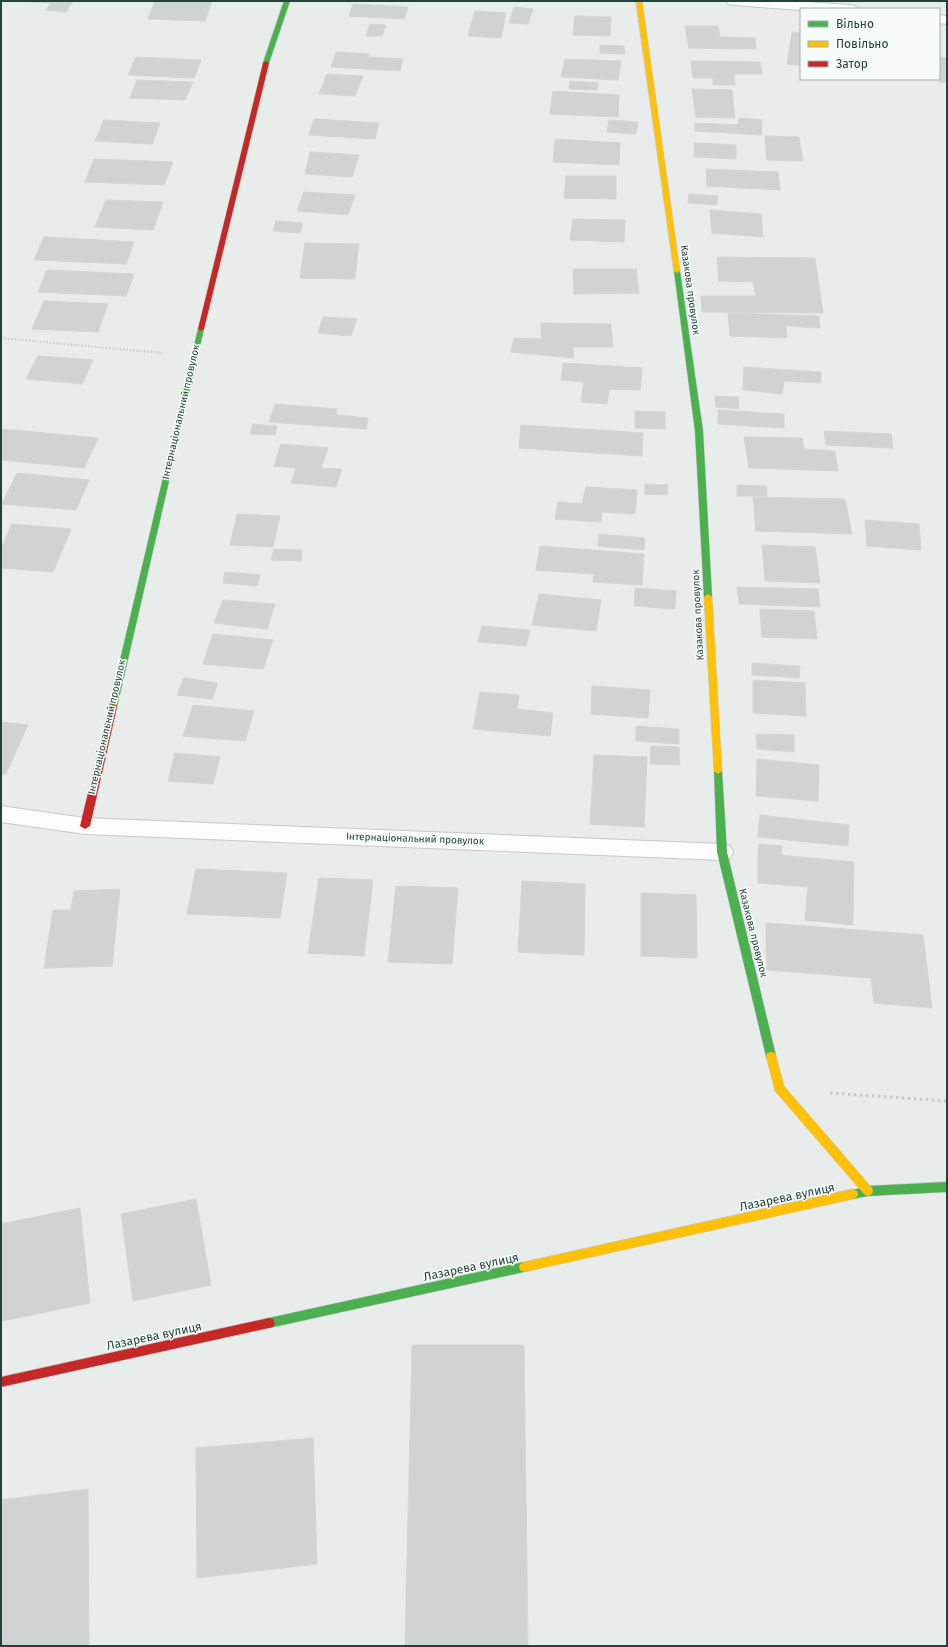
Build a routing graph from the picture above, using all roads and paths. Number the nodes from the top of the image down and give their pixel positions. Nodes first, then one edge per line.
1 (287, 1) edge
2 (639, 1) edge
3 (733, 1) edge
4 (862, 1) edge
5 (836, 8) edge
6 (852, 8) edge
7 (1, 338) edge
8 (194, 356) junction
9 (1, 814) edge
10 (85, 826) junction
11 (722, 852) junction
12 (779, 1088) junction
13 (947, 1100) edge
14 (947, 1187) edge
15 (868, 1191) junction
16 (1, 1382) edge

1 - 8 street, Інтернаціональний провулок
2 - 11 street, Казакова провулок
3 - 5 street
4 - 6 street
7 - 8 path
8 - 10 street, Інтернаціональний провулок
9 - 10 street, Інтернаціональний провулок
10 - 11 street, Інтернаціональний провулок
11 - 12 street, Казакова провулок
12 - 13 path
12 - 15 street, Казакова провулок
14 - 15 street, Лазарева вулиця
15 - 16 street, Лазарева вулиця

